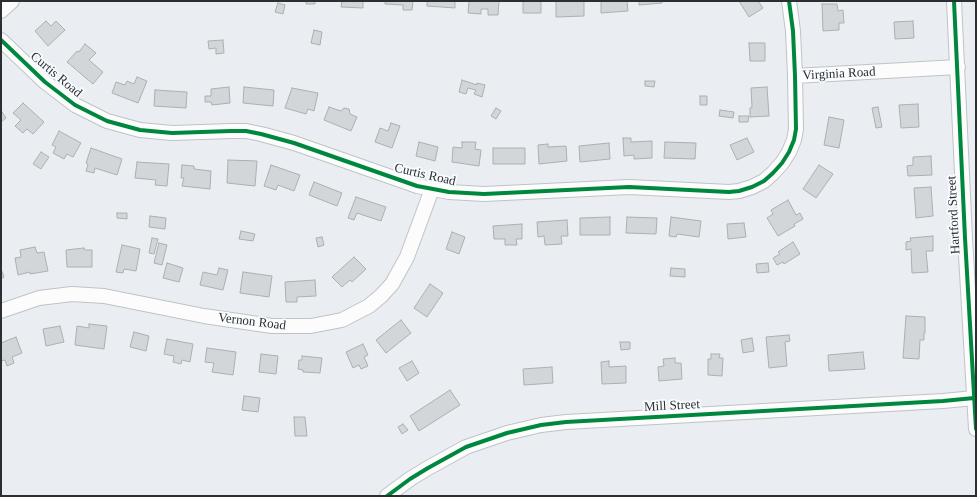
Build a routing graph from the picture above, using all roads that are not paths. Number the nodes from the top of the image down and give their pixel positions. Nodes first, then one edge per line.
1 (12, 1) edge
2 (789, 1) edge
3 (954, 1) edge
4 (1, 12) edge
5 (1, 40) edge
6 (958, 67) junction
7 (795, 76) junction
8 (432, 189) junction
9 (970, 238) edge
10 (1, 311) edge
11 (973, 315) edge
12 (975, 397) edge
13 (976, 428) edge
14 (387, 496) edge

1 - 4 street
2 - 7 street, Virginia Road
3 - 6 street, Hartford Street
5 - 8 street, Curtis Road
6 - 7 street, Virginia Road
6 - 9 street, Hartford Street
7 - 8 street, Curtis Road
8 - 10 street, Vernon Road
9 - 11 street, Hartford Street
11 - 12 street, Hartford Street
12 - 13 street, Hartford Street
12 - 14 street, Mill Street

